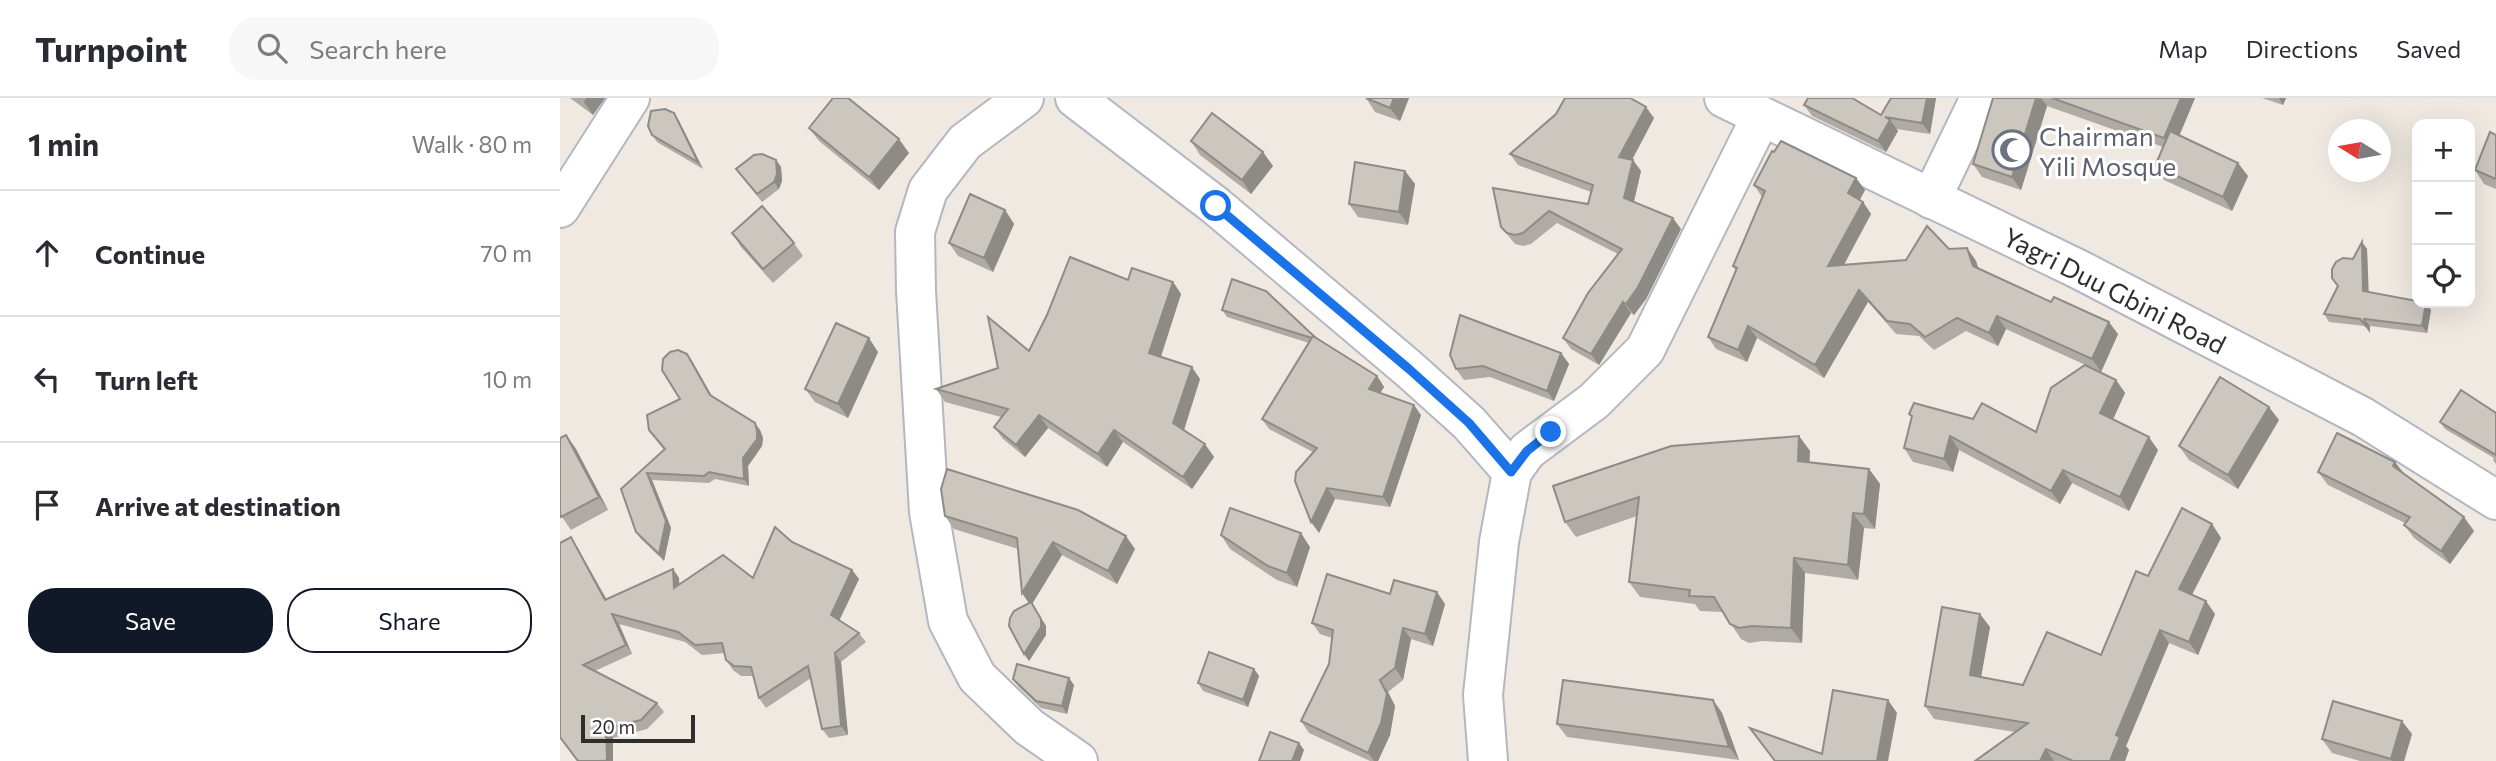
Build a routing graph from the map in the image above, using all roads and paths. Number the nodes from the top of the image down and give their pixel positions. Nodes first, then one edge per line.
1 (630, 98) edge
2 (1024, 98) edge
3 (1075, 98) edge
4 (1724, 98) edge
5 (1980, 98) edge
6 (1761, 117) junction
7 (1931, 199) junction
8 (560, 208) edge
9 (1511, 472) junction
10 (2496, 500) edge
11 (1078, 761) edge
12 (1488, 761) edge

1 - 8 street
2 - 11 street
3 - 9 street
4 - 6 street, Yagri Duu Gbini Road
5 - 7 street
6 - 7 street, Yagri Duu Gbini Road
6 - 9 street
7 - 10 street, Yagri Duu Gbini Road
9 - 12 street

